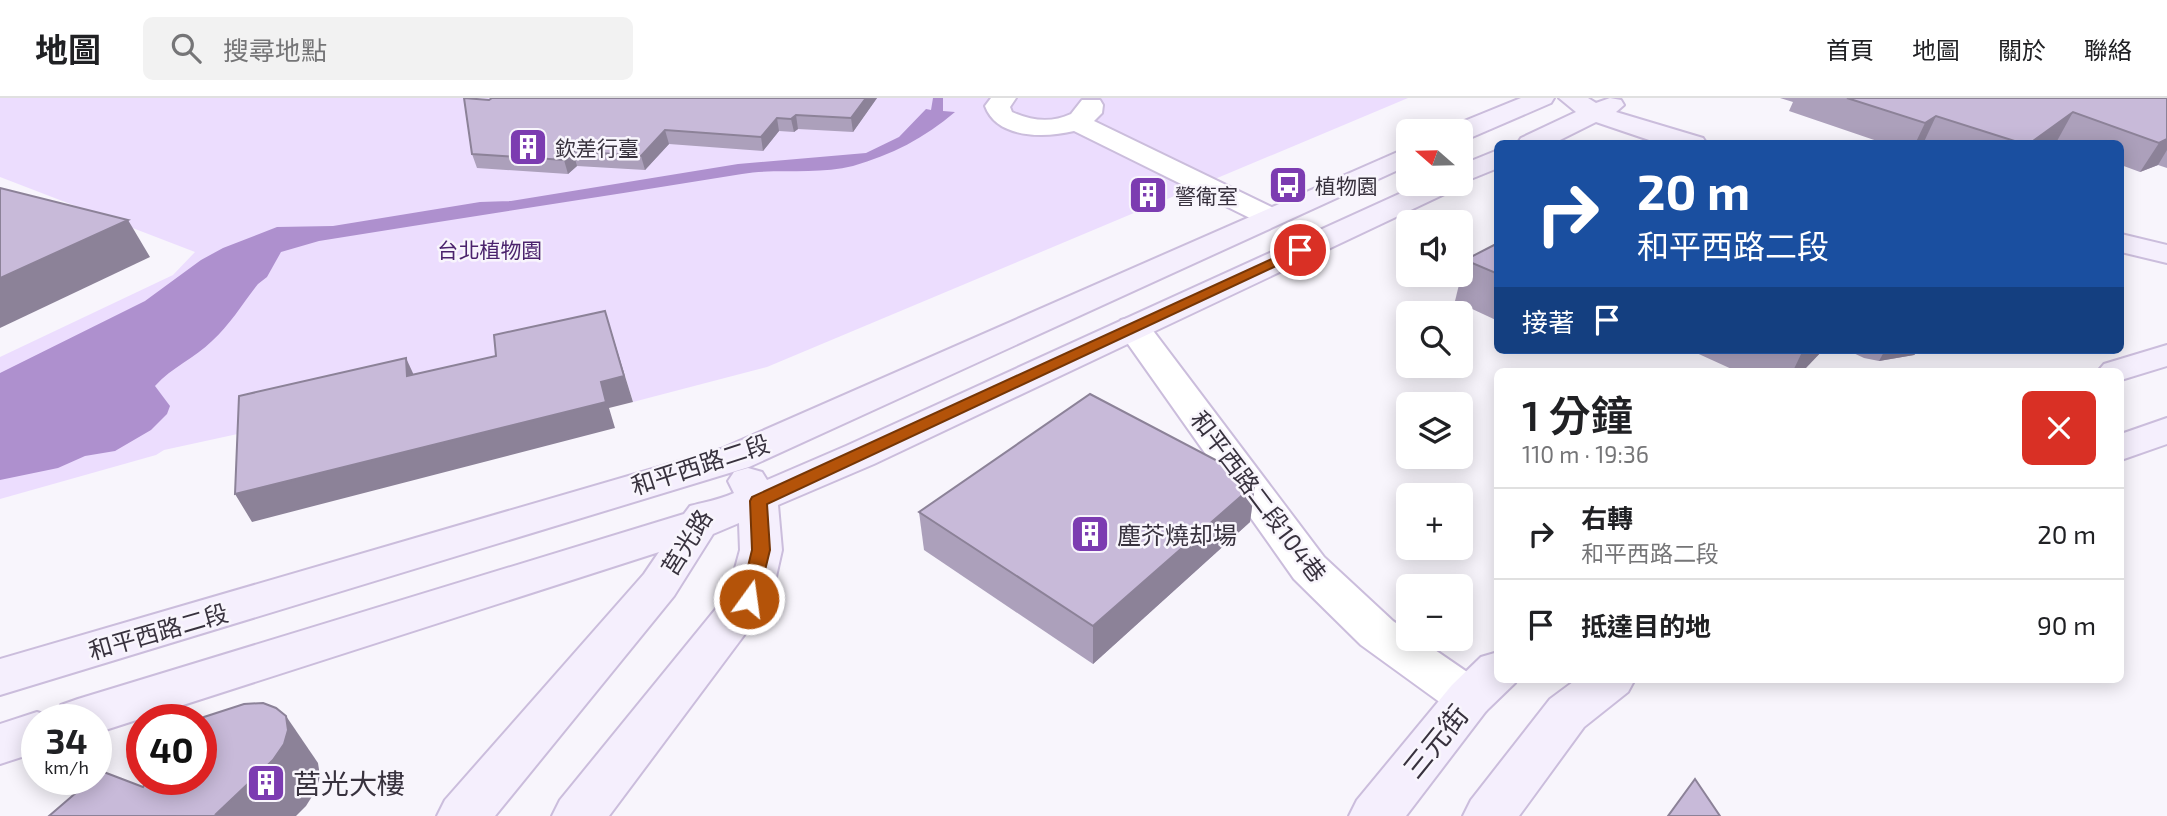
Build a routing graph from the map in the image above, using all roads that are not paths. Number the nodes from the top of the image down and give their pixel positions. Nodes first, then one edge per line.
1 (1004, 98) edge
2 (1542, 98) edge
3 (1571, 98) edge
4 (1626, 98) edge
5 (1081, 110) edge
6 (1594, 114) junction
7 (1474, 127) edge
8 (1539, 140) edge
9 (1677, 140) edge
10 (1494, 160) edge
11 (1396, 161) edge
12 (1474, 169) edge
13 (1417, 196) edge
14 (1270, 217) junction
15 (2124, 244) edge
16 (2167, 254) edge
17 (1133, 327) junction
18 (2167, 355) edge
19 (2124, 368) edge
20 (2167, 430) edge
21 (2124, 448) edge
22 (735, 458) junction
23 (758, 501) junction
24 (699, 524) junction
25 (0, 677) edge
26 (1606, 683) edge
27 (1484, 684) edge
28 (112, 708) edge
29 (21, 737) edge
30 (0, 744) edge
31 (463, 816) edge
32 (579, 816) edge
33 (1375, 816) edge
34 (1489, 816) edge

1 - 5 street
2 - 7 main road
3 - 6 main road
4 - 6 main road
5 - 14 street
6 - 8 main road
6 - 9 main road
10 - 12 main road
11 - 14 main road, 和平西路二段
13 - 17 main road, 和平西路二段
14 - 22 main road, 和平西路二段
15 - 16 main road
17 - 23 main road, 和平西路二段
17 - 27 street, 和平西路二段104巷
18 - 19 main road
20 - 21 main road
22 - 23 main road
22 - 24 main road, 莒光路
22 - 25 main road, 和平西路二段
23 - 24 main road, 和平西路二段
23 - 32 main road
24 - 28 main road, 和平西路二段
24 - 31 main road, 莒光路
26 - 34 main road
27 - 33 main road, 三元街
29 - 30 main road

